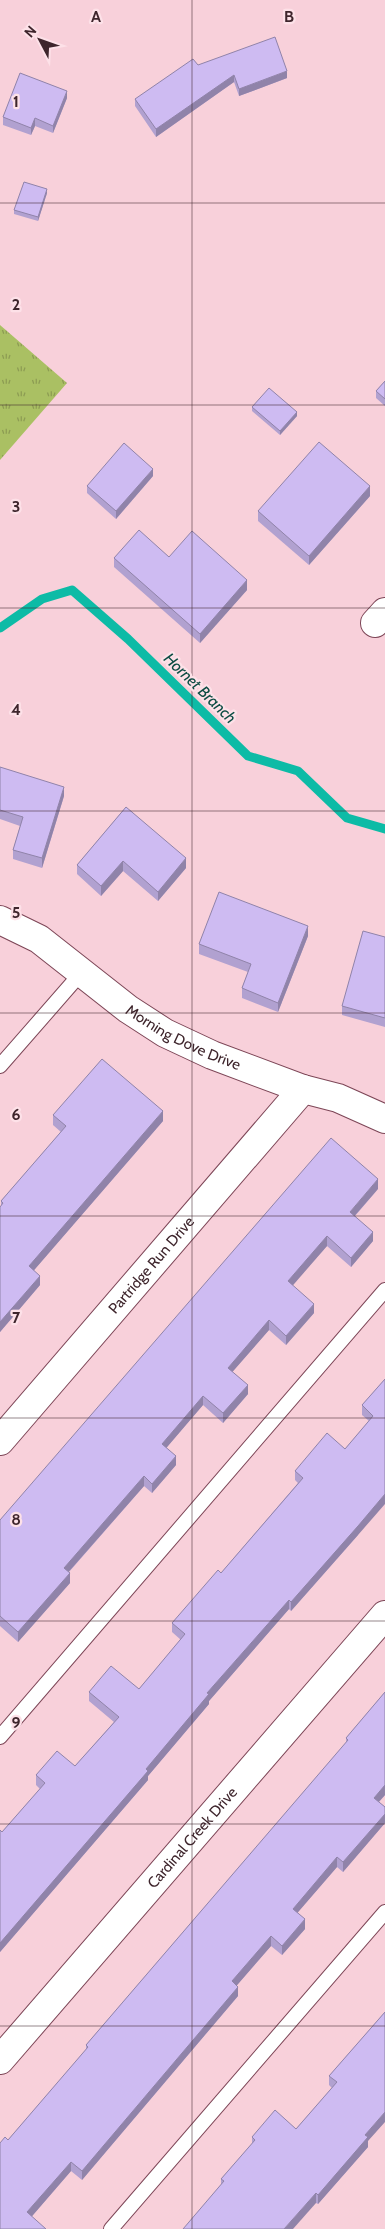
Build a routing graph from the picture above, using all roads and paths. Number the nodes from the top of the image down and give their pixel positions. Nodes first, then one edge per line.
1 (0, 920) edge
2 (82, 972) junction
3 (0, 1066) edge
4 (303, 1089) junction
5 (385, 1120) edge
6 (385, 1290) edge
7 (0, 1441) edge
8 (385, 1615) edge
9 (0, 1737) edge
10 (385, 1912) edge
11 (0, 2060) edge
12 (111, 2229) edge

1 - 2 street, Morning Dove Drive
2 - 3 lane
2 - 4 street, Morning Dove Drive
4 - 5 street, Morning Dove Drive
4 - 7 street, Partridge Run Drive
6 - 9 lane
8 - 11 street, Cardinal Creek Drive
10 - 12 lane

